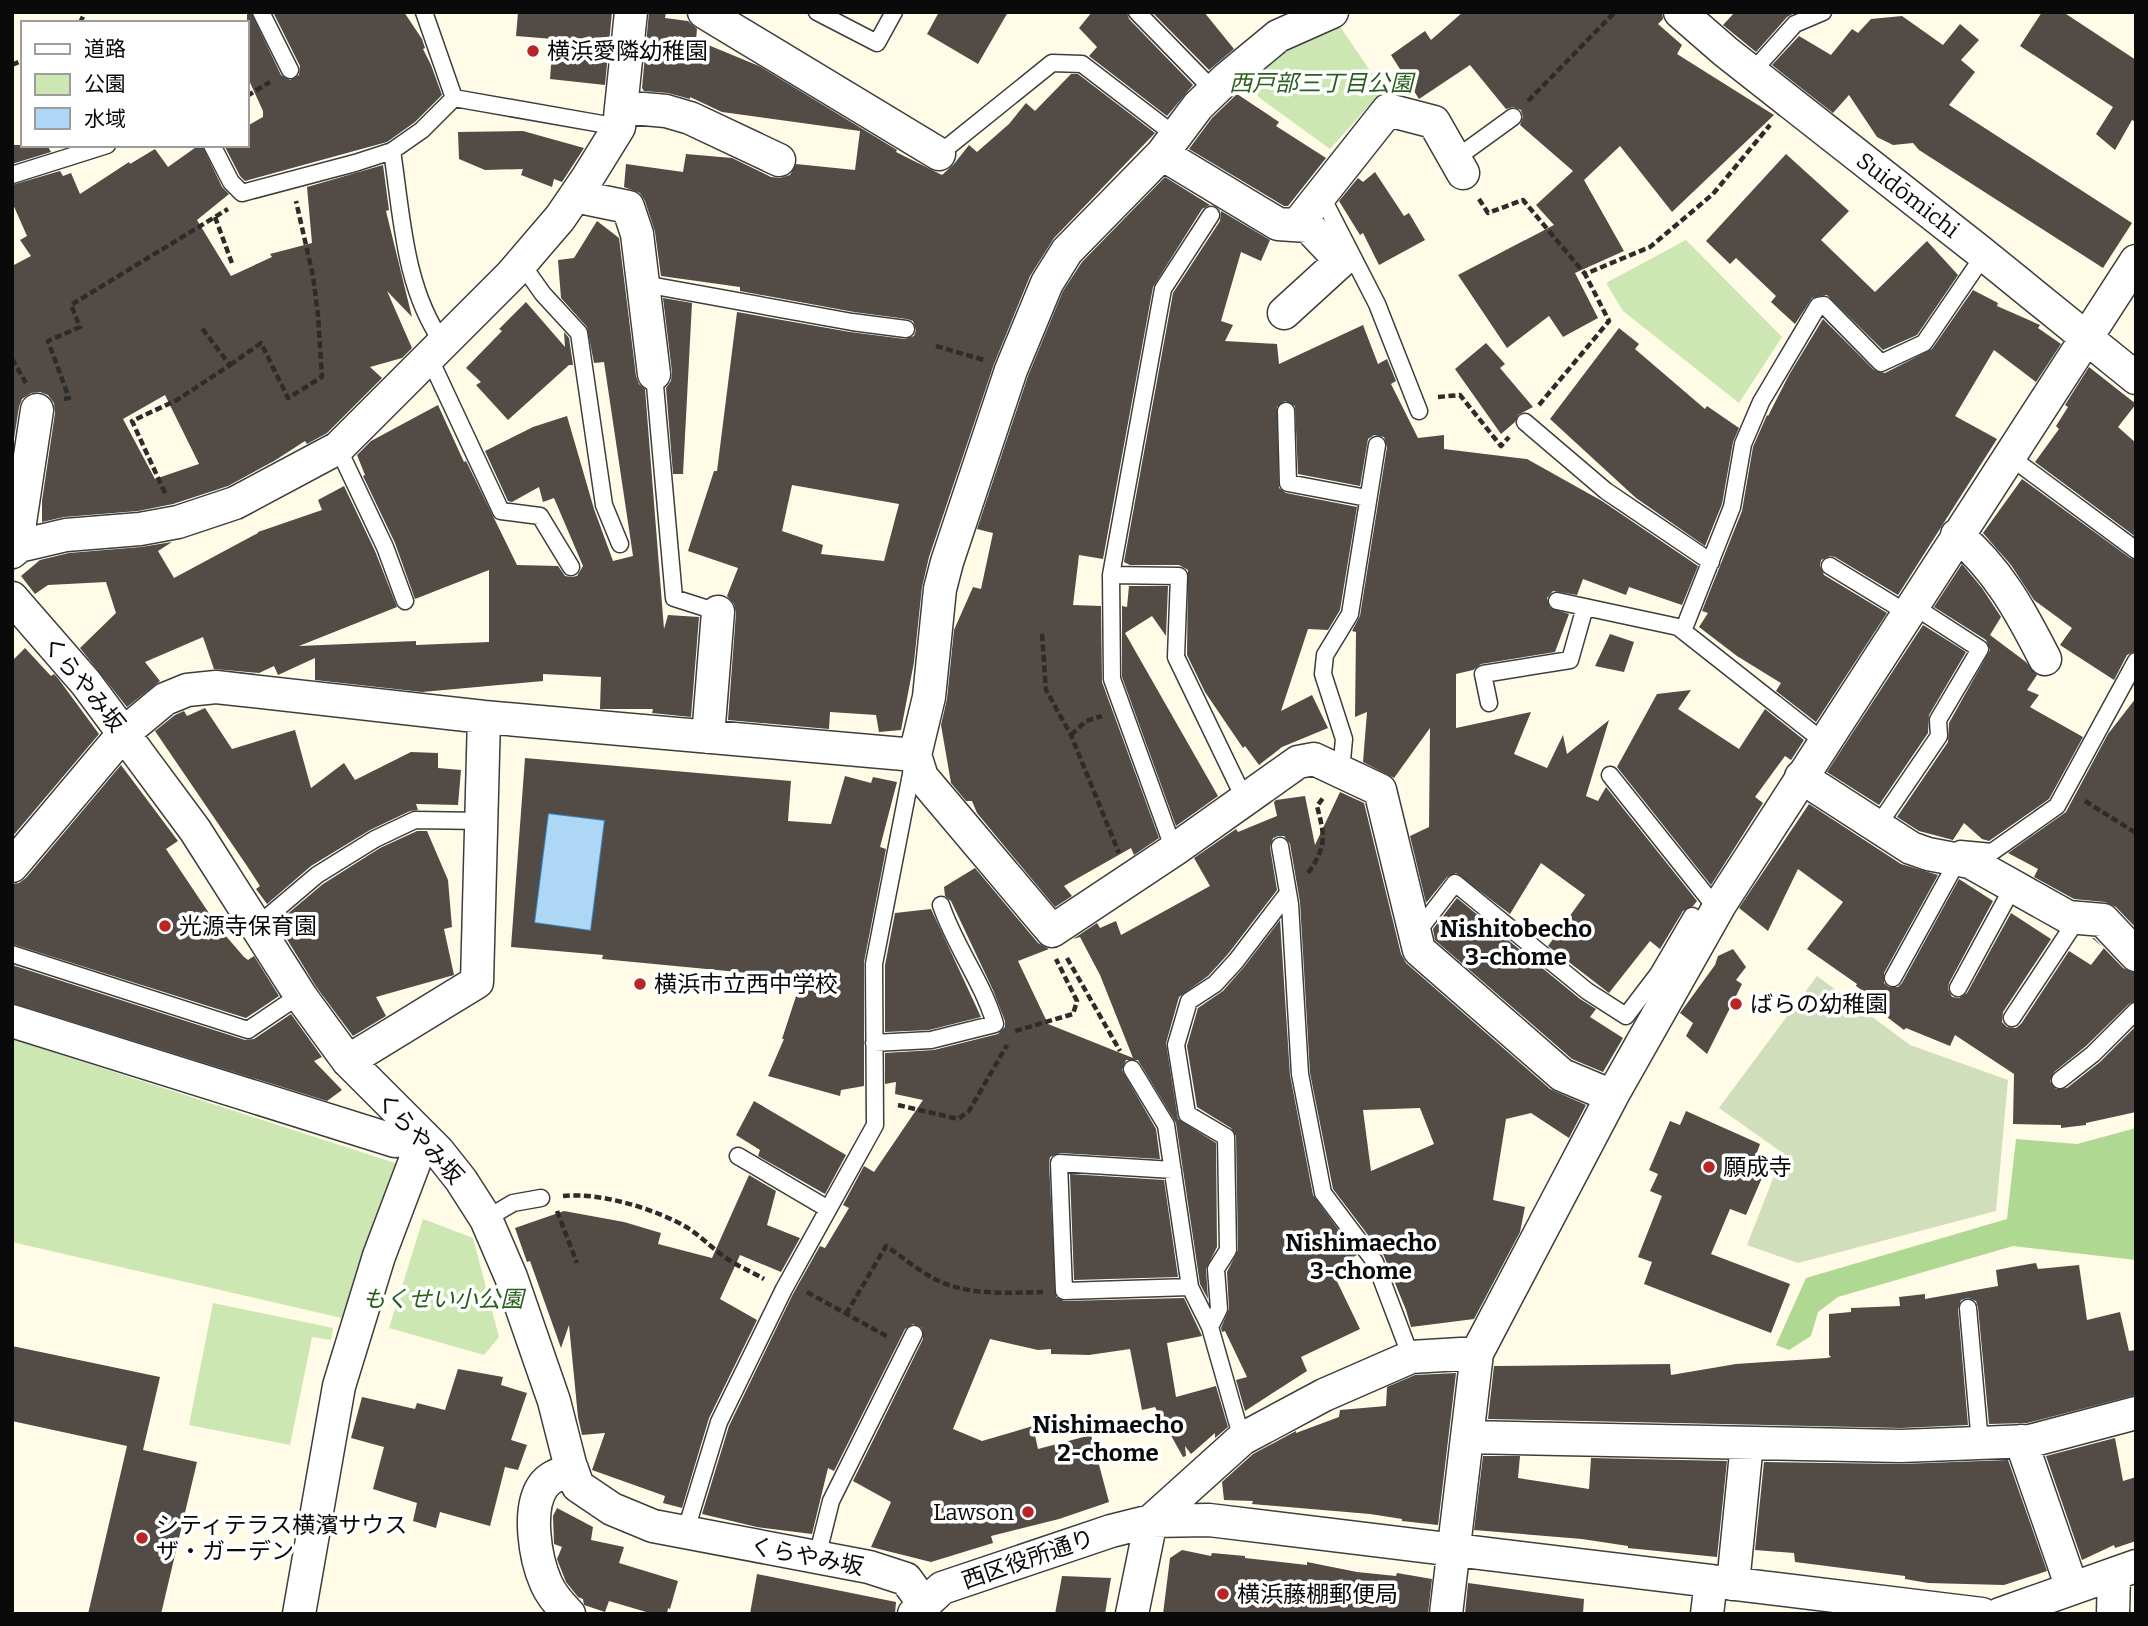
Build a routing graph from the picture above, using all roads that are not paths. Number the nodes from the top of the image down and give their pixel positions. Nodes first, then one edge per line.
1 (261, 12) edge
2 (424, 12) edge
3 (631, 12) edge
4 (704, 12) edge
5 (817, 12) edge
6 (894, 12) edge
7 (1137, 12) edge
8 (1332, 12) edge
9 (1680, 12) edge
10 (1823, 12) edge
11 (290, 71) dead end
12 (1752, 72) junction
13 (1214, 91) junction
14 (454, 98) junction
15 (620, 117) junction
16 (1513, 117) road end
17 (1169, 145) junction
18 (101, 147) edge
19 (213, 147) edge
20 (392, 151) junction
21 (939, 154) joint
22 (779, 160) dead end
23 (1459, 166) joint
24 (12, 175) edge
25 (1321, 195) junction
26 (575, 197) junction
27 (1211, 215) dead end
28 (1297, 225) junction
29 (1984, 254) junction
30 (2136, 261) edge
31 (521, 263) junction
32 (644, 284) junction
33 (1284, 313) dead end
34 (905, 328) dead end
35 (2087, 338) junction
36 (436, 350) junction
37 (654, 374) joint
38 (2136, 378) edge
39 (47, 405) road end
40 (1286, 411) dead end
41 (1419, 411) dead end
42 (1525, 422) road end
43 (1377, 445) dead end
44 (338, 449) junction
45 (2008, 456) junction
46 (1367, 498) junction
47 (1957, 536) junction
48 (620, 544) dead end
49 (14, 550) edge
50 (2136, 550) edge
51 (1711, 562) junction
52 (1830, 566) dead end
53 (571, 568) dead end
54 (1111, 575) junction
55 (12, 598) edge
56 (405, 601) dead end
57 (1557, 601) dead end
58 (1585, 607) junction
59 (1910, 609) junction
60 (718, 612) joint
61 (1683, 631) junction
62 (2045, 659) dead end
63 (2136, 661) edge
64 (1489, 703) dead end
65 (484, 717) junction
66 (124, 733) junction
67 (708, 737) junction
68 (1824, 741) junction
69 (915, 755) junction
70 (1341, 771) junction
71 (1610, 775) dead end
72 (1801, 777) junction
73 (1245, 800) junction
74 (482, 821) junction
75 (1877, 827) junction
76 (1906, 845) junction
77 (1280, 846) dead end
78 (1174, 850) junction
79 (1958, 860) junction
80 (12, 866) edge
81 (2014, 885) junction
82 (1288, 893) junction
83 (940, 905) dead end
84 (1712, 918) junction
85 (2078, 918) junction
86 (257, 926) junction
87 (1415, 935) junction
88 (12, 954) edge
89 (2136, 955) edge
90 (1893, 978) dead end
91 (1958, 988) dead end
92 (300, 995) junction
93 (2136, 1012) edge
94 (2012, 1018) dead end
95 (12, 1021) edge
96 (874, 1043) junction
97 (348, 1061) junction
98 (1132, 1069) road end
99 (2060, 1080) dead end
100 (1612, 1096) junction
101 (1187, 1114) junction
102 (1166, 1125) junction
103 (424, 1137) junction
104 (738, 1156) dead end
105 (1173, 1170) junction
106 (541, 1198) road end
107 (828, 1209) junction
108 (486, 1219) junction
109 (1190, 1287) junction
110 (1968, 1308) dead end
111 (1210, 1327) junction
112 (911, 1341) road end
113 (1477, 1353) junction
114 (1411, 1357) junction
115 (2136, 1413) edge
116 (1468, 1437) junction
117 (1241, 1439) junction
118 (2021, 1441) junction
119 (1748, 1443) junction
120 (1980, 1443) junction
121 (572, 1469) junction
122 (1151, 1521) junction
123 (685, 1534) junction
124 (1454, 1549) junction
125 (817, 1557) junction
126 (2125, 1570) edge
127 (1722, 1582) junction
128 (2072, 1588) junction
129 (919, 1609) edge
130 (299, 1614) edge
131 (569, 1614) edge
132 (1132, 1614) edge
133 (1447, 1614) edge
134 (1707, 1614) edge
135 (1982, 1614) edge
136 (2000, 1614) edge
137 (2113, 1614) edge

1 - 11 lane
2 - 14 lane
3 - 15 street
4 - 21 street
5 - 6 lane
7 - 13 lane
8 - 13 street
9 - 12 street, Suidōmichi
10 - 12 lane
12 - 29 street, Suidōmichi
13 - 17 street
14 - 15 lane
14 - 20 lane
15 - 22 street
15 - 26 street
16 - 23 lane
17 - 21 lane
17 - 28 street
17 - 69 street
18 - 24 lane
19 - 20 lane
20 - 36 lane
23 - 25 street
25 - 28 street
25 - 41 lane
26 - 31 street
26 - 32 street
27 - 54 lane
28 - 33 street
29 - 35 street, Suidōmichi
29 - 51 lane
30 - 35 street
31 - 36 street
31 - 48 lane
32 - 34 lane
32 - 37 street
35 - 38 street, Suidōmichi
35 - 45 street
36 - 44 street
36 - 53 lane
37 - 60 lane
39 - 49 street
40 - 46 lane
42 - 51 lane
43 - 46 lane
44 - 49 street
44 - 56 lane
45 - 47 street
45 - 50 lane
46 - 70 lane
47 - 59 street
47 - 62 street
51 - 61 lane
52 - 59 lane
54 - 73 lane
54 - 78 lane
55 - 66 street, くらやみ坂
57 - 58 lane
58 - 61 lane
58 - 64 lane
59 - 68 street
59 - 75 lane
60 - 67 street
61 - 68 lane
63 - 76 lane
65 - 66 street
65 - 67 street
65 - 74 street
66 - 80 street
66 - 86 street, くらやみ坂
67 - 69 street
68 - 72 street
69 - 78 street
69 - 96 lane
70 - 73 street
70 - 87 street
71 - 84 lane
72 - 75 street
72 - 84 street
73 - 78 street
74 - 86 lane
74 - 97 street
75 - 76 street
76 - 79 street
77 - 82 lane
79 - 81 street
79 - 90 lane
81 - 85 street
81 - 91 lane
82 - 101 lane
82 - 114 lane
83 - 96 lane
84 - 87 lane
84 - 100 street
85 - 89 street
85 - 94 lane
86 - 92 street, くらやみ坂
87 - 100 street
88 - 92 lane
92 - 97 street, くらやみ坂
93 - 99 lane
95 - 103 street
96 - 107 lane
97 - 103 street, くらやみ坂
98 - 102 lane
100 - 113 street
101 - 102 lane
101 - 111 lane
102 - 105 lane
103 - 108 street, くらやみ坂
103 - 130 street
104 - 107 lane
105 - 109 lane
105 - 109 lane
106 - 108 lane
107 - 123 lane
108 - 121 street, くらやみ坂
109 - 111 lane
110 - 120 lane
111 - 117 lane
112 - 125 lane
113 - 114 street
113 - 116 street
114 - 117 street
115 - 118 street
116 - 119 street
116 - 124 street
117 - 122 street
118 - 120 street
118 - 128 street
119 - 120 street
119 - 127 street
121 - 123 street, くらやみ坂
121 - 131 street
122 - 124 street, 西区役所通り
122 - 129 street, 西区役所通り
122 - 132 street
123 - 125 street, くらやみ坂
124 - 127 street, 西区役所通り
124 - 133 street
125 - 129 street, くらやみ坂
126 - 128 street
126 - 137 street
127 - 134 street
127 - 135 street, 西区役所通り
128 - 136 street

